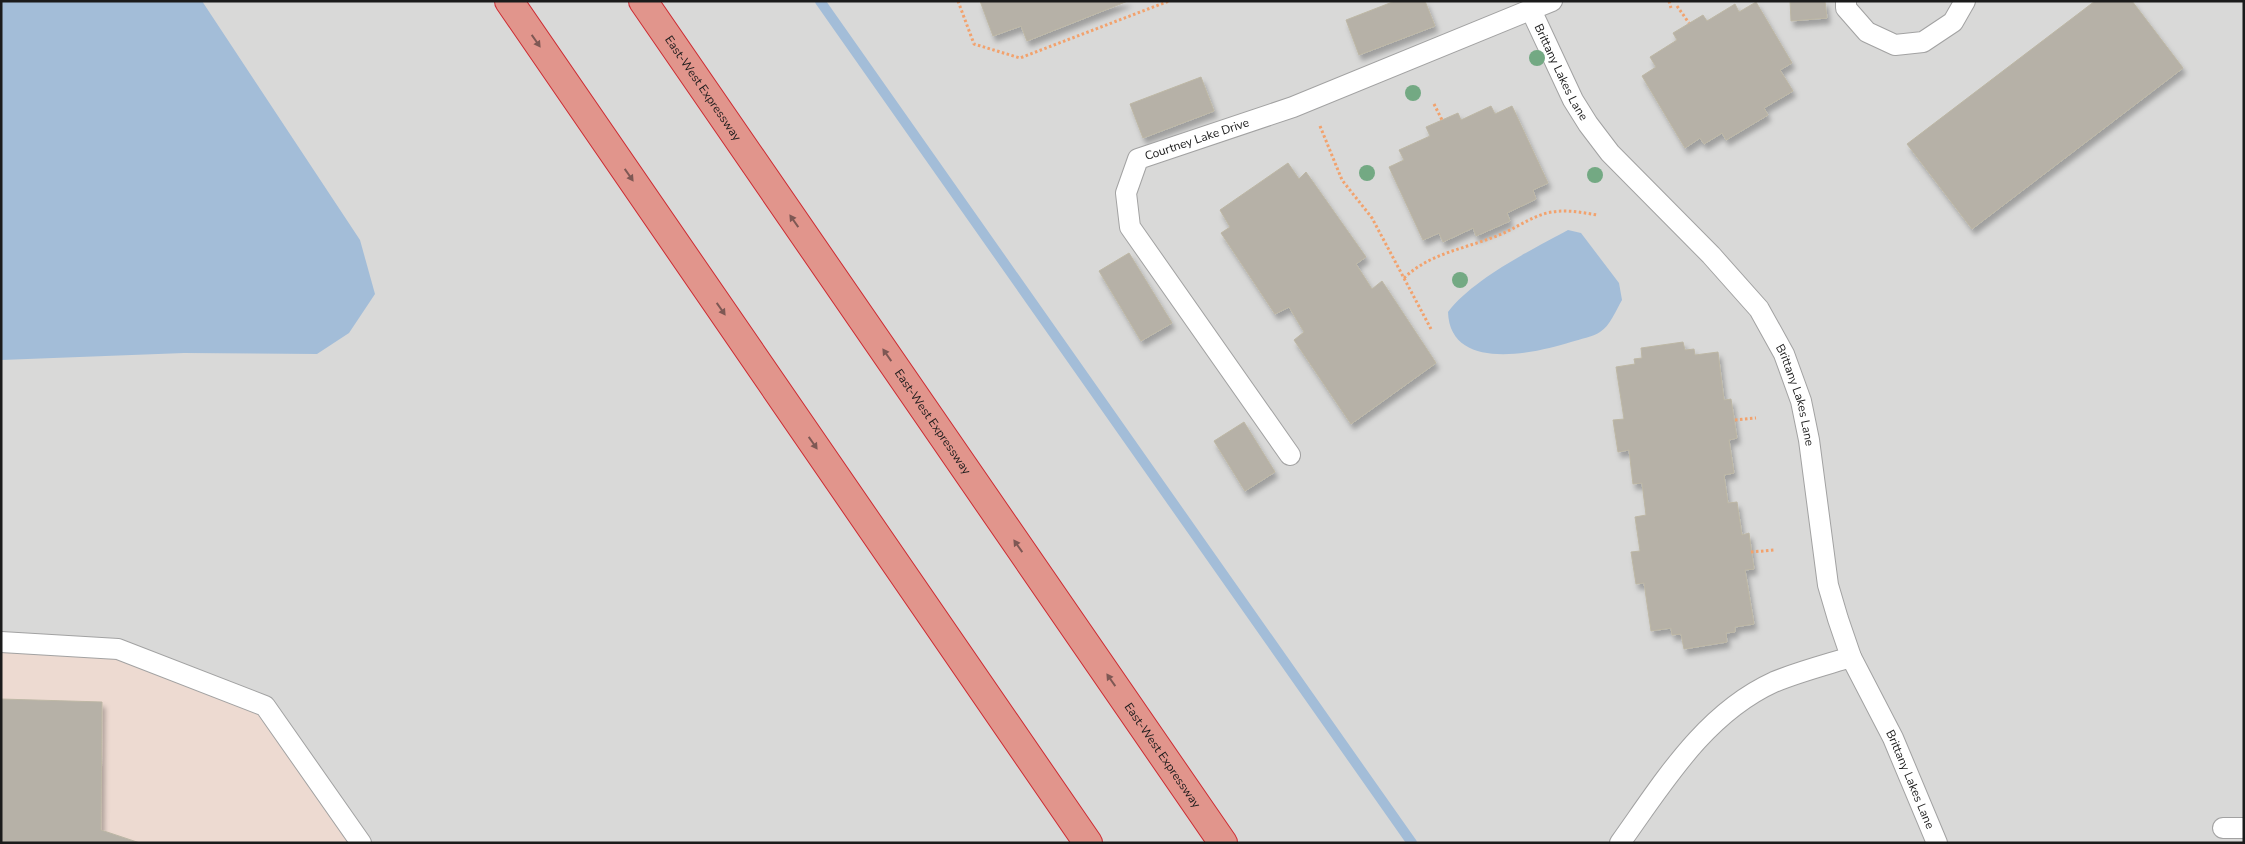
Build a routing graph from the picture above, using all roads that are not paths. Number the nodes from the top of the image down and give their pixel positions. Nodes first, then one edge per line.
1 (509, 1) edge
2 (643, 1) edge
3 (1552, 1) edge
4 (1846, 1) edge
5 (1965, 1) edge
6 (1531, 10) junction
7 (1290, 455) dead end
8 (1, 642) edge
9 (1850, 657) junction
10 (2223, 828) dead end
11 (2244, 828) edge
12 (361, 843) edge
13 (1088, 843) edge
14 (1223, 843) edge
15 (1620, 843) edge
16 (1936, 843) edge

1 -> 13 highway
14 -> 2 highway, East-West Expressway
3 - 6 lane, Courtney Lake Drive
4 - 5 lane
6 - 7 lane, Courtney Lake Drive
6 - 9 lane, Brittany Lakes Lane
8 - 12 lane
9 - 15 lane
9 - 16 lane, Brittany Lakes Lane
10 - 11 lane

